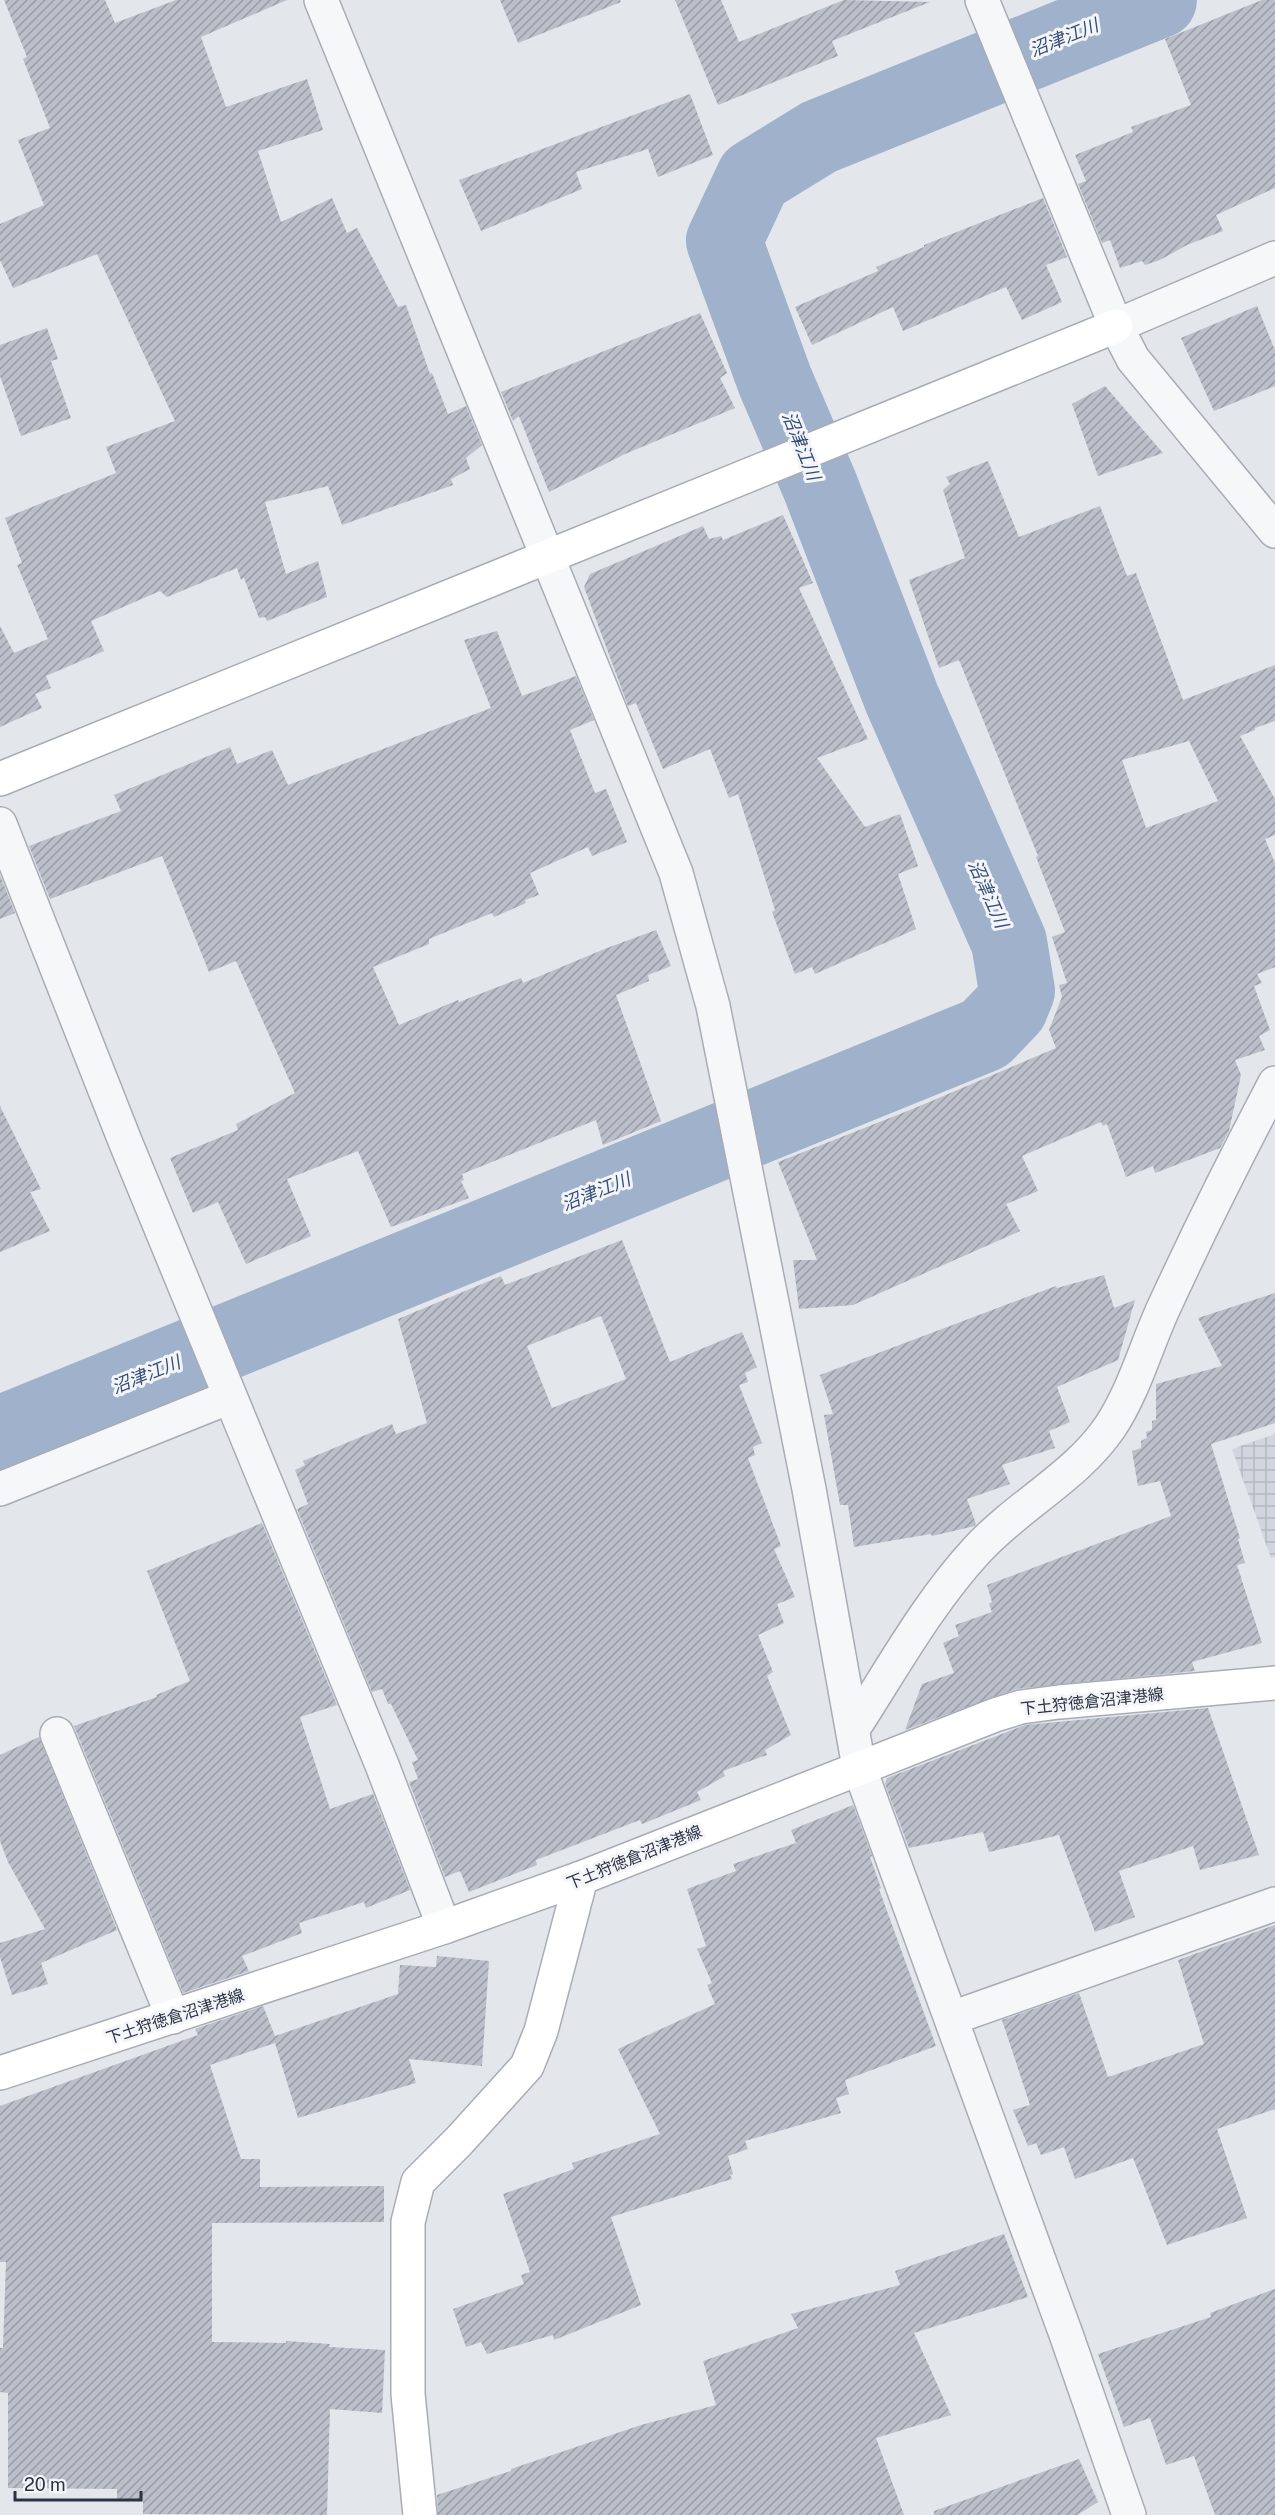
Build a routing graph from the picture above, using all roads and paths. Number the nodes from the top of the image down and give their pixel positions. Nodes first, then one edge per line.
1 (321, 0) edge
2 (982, 0) edge
3 (1275, 258) edge
4 (1116, 326) junction
5 (1275, 531) edge
6 (547, 555) junction
7 (0, 778) edge
8 (0, 824) edge
9 (1275, 1083) edge
10 (230, 1396) junction
11 (0, 1489) edge
12 (1275, 1683) edge
13 (853, 1729) junction
14 (57, 1734) dead end
15 (860, 1767) junction
16 (581, 1878) junction
17 (1275, 1904) edge
18 (444, 1927) junction
19 (173, 2017) junction
20 (952, 2018) junction
21 (0, 2073) edge
22 (420, 2515) edge
23 (1129, 2515) edge

1 - 6 street
2 - 4 street
3 - 4 street
4 - 5 street
4 - 6 street
6 - 7 street
6 - 13 street
8 - 10 street
9 - 13 street
10 - 11 street
10 - 18 street
12 - 15 street, 下土狩徳倉沼津港線
13 - 15 street
14 - 19 street
15 - 16 street, 下土狩徳倉沼津港線
15 - 20 street
16 - 18 street, 下土狩徳倉沼津港線
16 - 22 street
17 - 20 street
18 - 19 street, 下土狩徳倉沼津港線
19 - 21 street, 下土狩徳倉沼津港線
20 - 23 street

